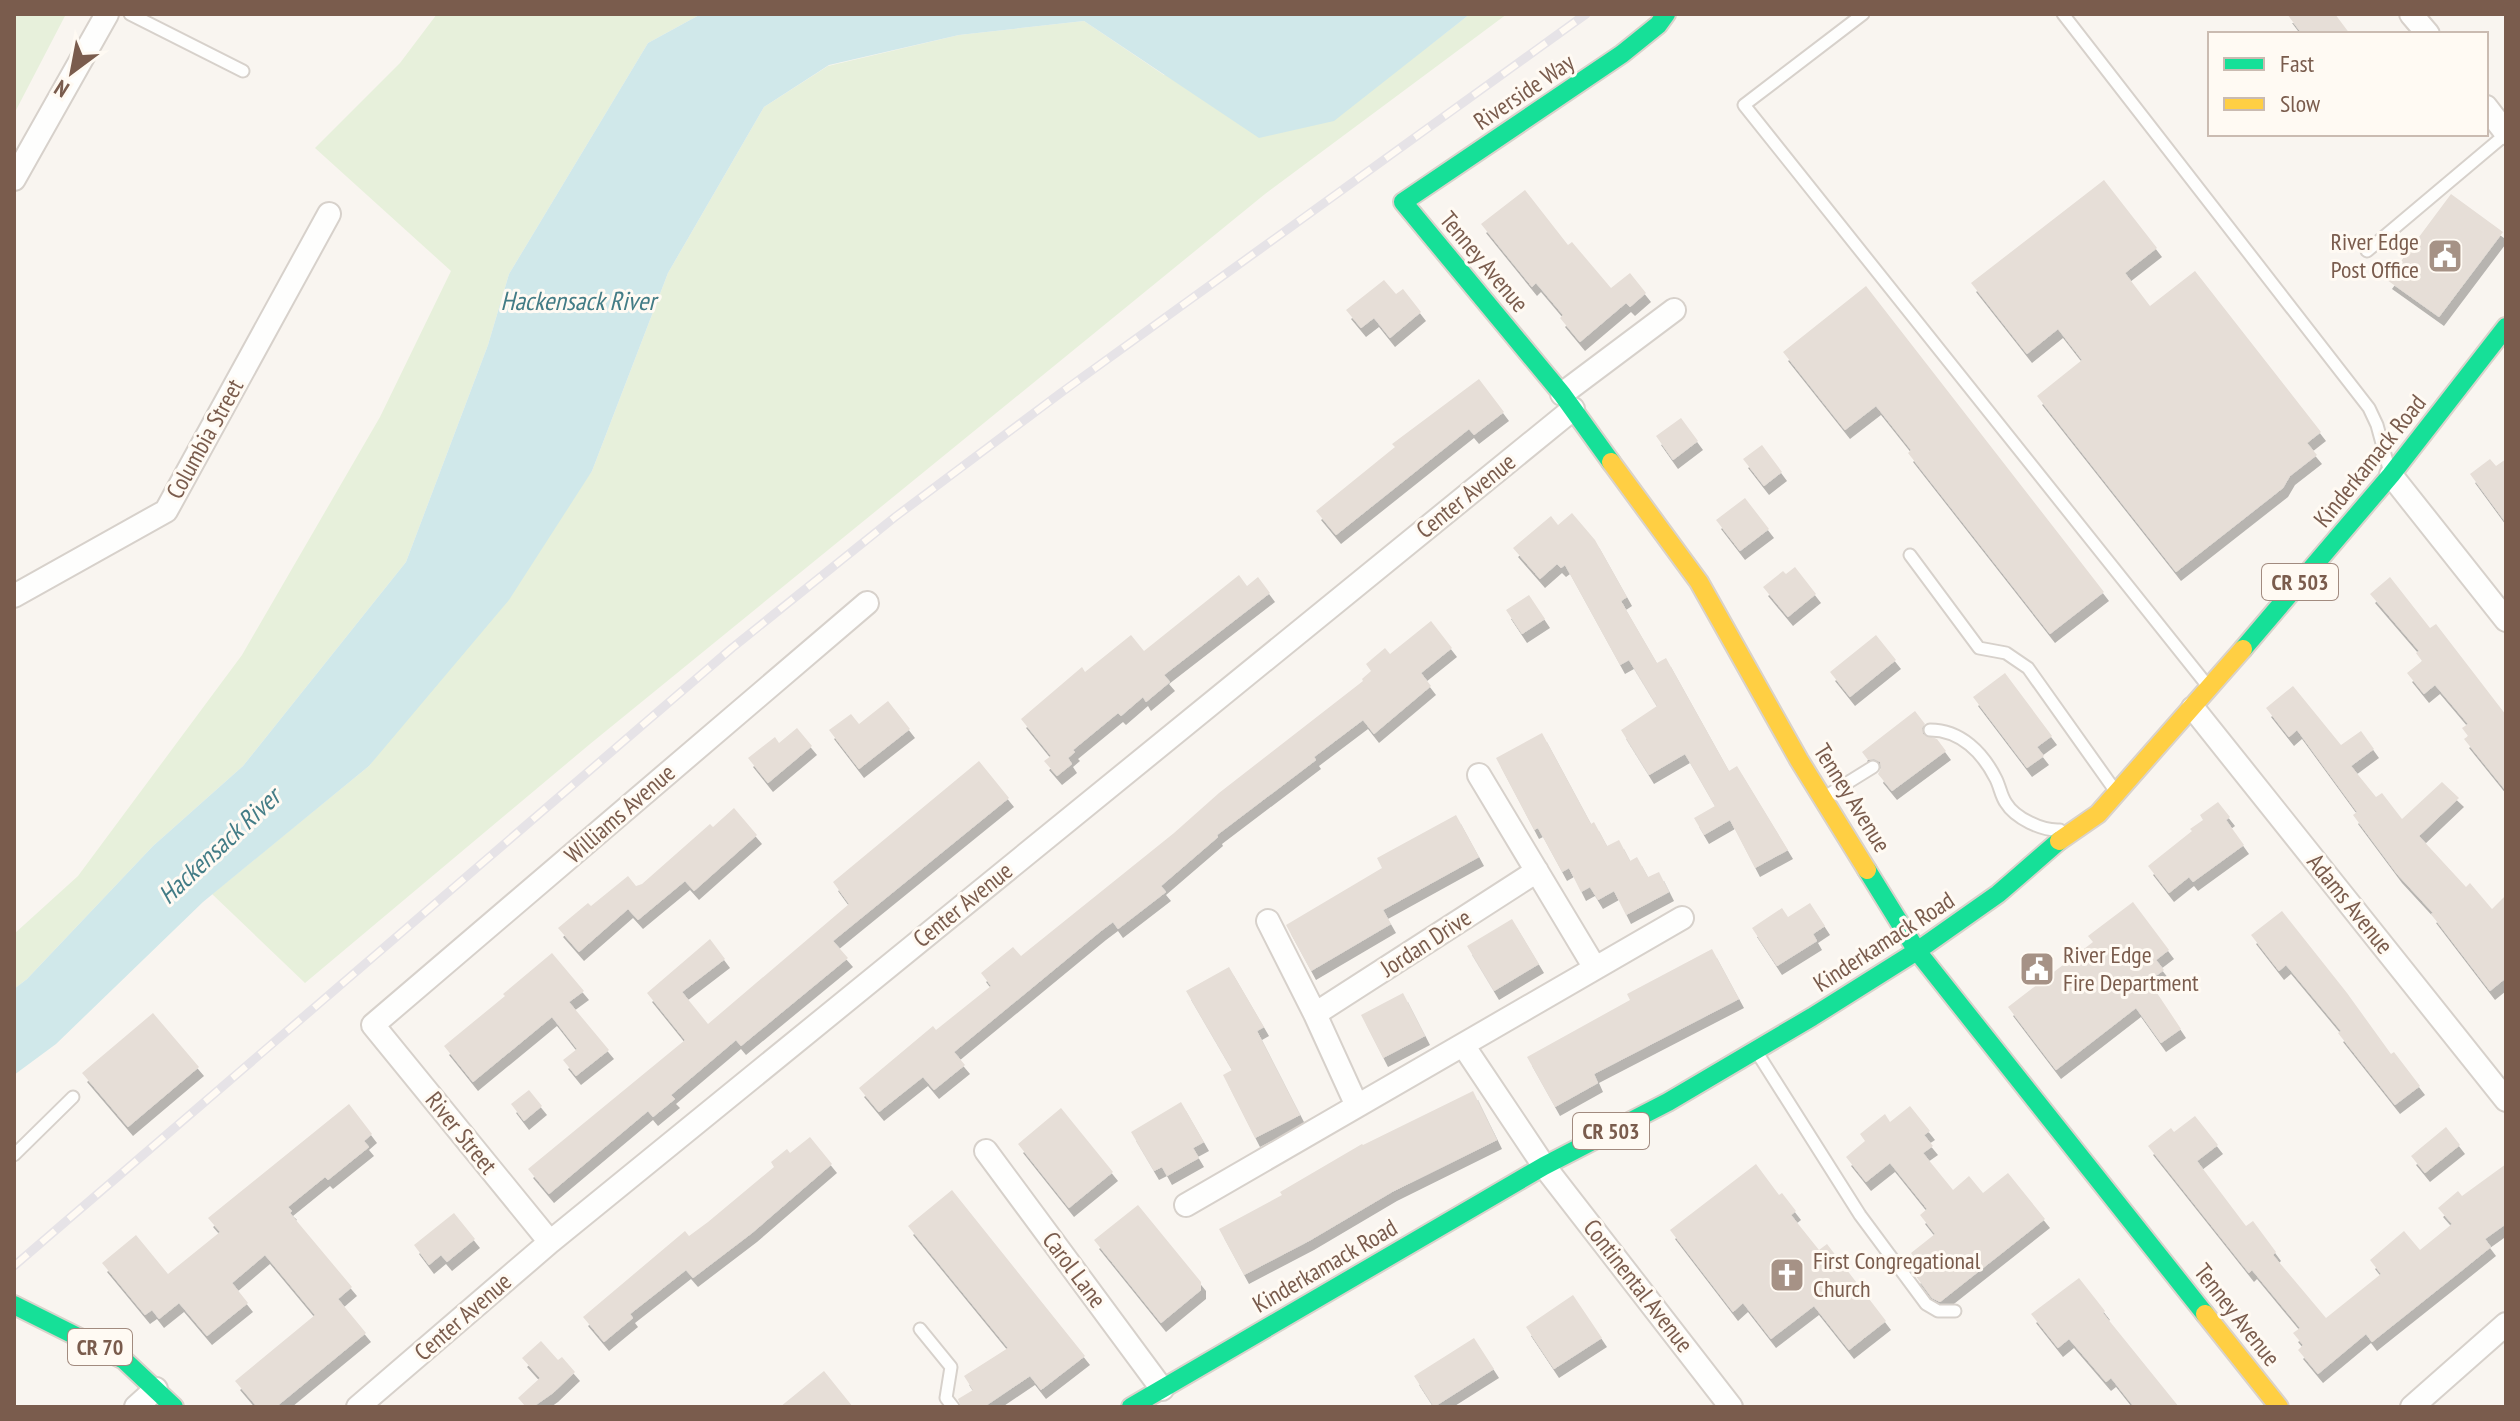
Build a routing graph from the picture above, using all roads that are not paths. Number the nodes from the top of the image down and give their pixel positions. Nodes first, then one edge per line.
1 (107, 14) edge
2 (130, 14) edge
3 (1666, 14) edge
4 (1863, 14) edge
5 (2063, 14) edge
6 (2411, 14) edge
7 (2426, 32) edge
8 (243, 71) dead end
9 (2488, 110) edge
10 (2506, 133) edge
11 (14, 179) edge
12 (1403, 202) joint
13 (329, 214) dead end
14 (2367, 251) dead end
15 (1674, 310) dead end
16 (2506, 327) edge
17 (1568, 401) junction
18 (2391, 475) junction
19 (1910, 555) dead end
20 (14, 596) edge
21 (867, 603) dead end
22 (2506, 620) edge
23 (2210, 688) junction
24 (2193, 708) junction
25 (1930, 730) dead end
26 (1873, 767) dead end
27 (1479, 775) dead end
28 (2117, 793) junction
29 (1823, 798) junction
30 (2072, 830) junction
31 (1537, 871) junction
32 (1682, 918) dead end
33 (1268, 921) dead end
34 (1917, 951) junction
35 (1595, 968) junction
36 (1315, 1014) junction
37 (373, 1025) joint
38 (1463, 1045) junction
39 (1756, 1050) junction
40 (73, 1097) dead end
41 (2506, 1100) edge
42 (1357, 1106) junction
43 (986, 1151) dead end
44 (14, 1155) edge
45 (1544, 1166) junction
46 (1186, 1205) dead end
47 (550, 1242) junction
48 (14, 1305) edge
49 (1955, 1311) dead end
50 (2506, 1324) edge
51 (920, 1329) dead end
52 (156, 1389) junction
53 (1162, 1389) junction
54 (136, 1407) edge
55 (174, 1407) edge
56 (358, 1407) edge
57 (953, 1407) edge
58 (1131, 1407) edge
59 (1731, 1407) edge
60 (2279, 1407) edge
61 (2412, 1407) edge

1 - 11 street
2 - 8 lane
3 - 12 main road, Riverside Way
4 - 23 lane
5 - 18 lane
6 - 7 street
9 - 10 street
10 - 14 lane
12 - 17 main road, Tenney Avenue
13 - 20 street, Columbia Street
15 - 17 street, Center Avenue
16 - 18 main road, Kinderkamack Road / CR 503
17 - 29 main road, Tenney Avenue
17 - 47 street, Center Avenue
18 - 22 street
18 - 23 main road, Kinderkamack Road / CR 503
19 - 28 lane
21 - 37 street, Williams Avenue
23 - 24 main road, Kinderkamack Road / CR 503
24 - 28 main road, Kinderkamack Road / CR 503
24 - 41 street, Adams Avenue
25 - 30 lane
26 - 29 lane
27 - 31 street
28 - 30 main road, Kinderkamack Road / CR 503
29 - 34 main road, Tenney Avenue
30 - 34 main road, Kinderkamack Road / CR 503
31 - 35 street
31 - 36 street, Jordan Drive
32 - 35 street
33 - 36 street
34 - 39 main road, Kinderkamack Road / CR 503
34 - 60 main road, Tenney Avenue
35 - 38 street
36 - 42 street
37 - 47 street, River Street
38 - 42 street
38 - 45 street
39 - 45 main road, Kinderkamack Road / CR 503
39 - 49 lane
40 - 44 lane
42 - 46 street
43 - 53 street, Carol Lane
45 - 53 main road, Kinderkamack Road / CR 503
45 - 59 street, Continental Avenue
47 - 56 street, Center Avenue
48 - 52 main road, CR 70
50 - 61 street
51 - 57 lane
52 - 54 street
52 - 55 main road, CR 70
53 - 58 main road, Kinderkamack Road / CR 503

